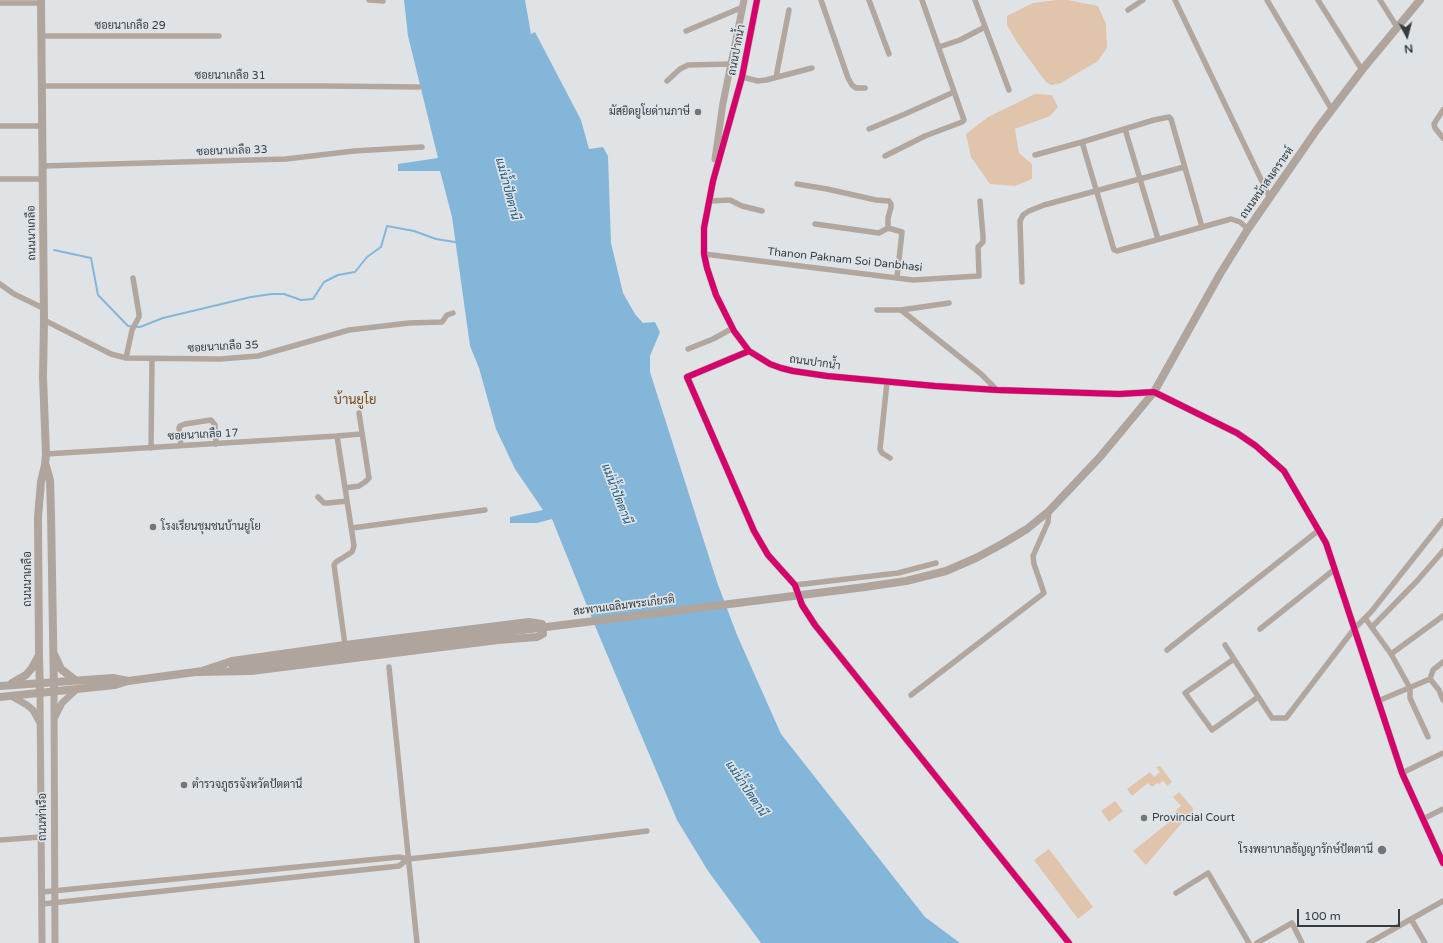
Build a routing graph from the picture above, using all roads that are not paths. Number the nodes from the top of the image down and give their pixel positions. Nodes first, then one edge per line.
1 (369, 0) edge
2 (757, 0) edge
3 (821, 0) edge
4 (869, 0) edge
5 (922, 0) edge
6 (975, 0) edge
7 (1143, 0) edge
8 (1175, 0) edge
9 (1266, 0) edge
10 (1318, 0) edge
11 (1380, 0) edge
12 (1420, 0) edge
13 (41, 1) edge
14 (383, 1) dead end
15 (0, 3) edge
16 (743, 3) edge
17 (789, 10) dead end
18 (1128, 10) dead end
19 (985, 27) junction
20 (1397, 28) junction
21 (686, 31) dead end
22 (41, 36) junction
23 (219, 36) dead end
24 (939, 47) junction
25 (889, 54) dead end
26 (731, 64) junction
27 (812, 68) dead end
28 (1362, 70) junction
29 (742, 77) junction
30 (776, 77) junction
31 (667, 81) dead end
32 (41, 86) junction
33 (419, 87) dead end
34 (865, 88) dead end
35 (1009, 90) dead end
36 (954, 92) junction
37 (1332, 110) junction
38 (1443, 110) edge
39 (0, 126) edge
40 (41, 126) junction
41 (869, 129) dead end
42 (1125, 129) junction
43 (1443, 138) edge
44 (1082, 142) junction
45 (422, 147) dead end
46 (1035, 155) dead end
47 (885, 156) dead end
48 (42, 166) junction
49 (1184, 167) junction
50 (0, 179) edge
51 (42, 179) junction
52 (1139, 179) junction
53 (713, 181) junction
54 (797, 184) dead end
55 (1096, 192) junction
56 (1270, 198) junction
57 (709, 201) junction
58 (980, 201) dead end
59 (762, 211) dead end
60 (815, 224) dead end
61 (1202, 227) junction
62 (888, 228) junction
63 (1248, 229) junction
64 (1158, 239) junction
65 (704, 254) junction
66 (897, 277) junction
67 (133, 278) dead end
68 (1022, 282) dead end
69 (0, 284) edge
70 (949, 303) dead end
71 (43, 308) junction
72 (877, 310) dead end
73 (901, 310) junction
74 (453, 313) dead end
75 (44, 320) junction
76 (733, 328) junction
77 (688, 349) dead end
78 (749, 351) junction
79 (126, 358) junction
80 (152, 359) junction
81 (887, 382) junction
82 (997, 390) junction
83 (1154, 392) junction
84 (359, 413) dead end
85 (361, 434) junction
86 (337, 436) junction
87 (216, 444) junction
88 (181, 446) junction
89 (151, 448) junction
90 (46, 454) junction
91 (890, 458) dead end
92 (45, 465) junction
93 (346, 488) junction
94 (318, 497) dead end
95 (347, 501) junction
96 (485, 510) dead end
97 (1049, 510) junction
98 (1443, 521) edge
99 (352, 528) junction
100 (1319, 530) junction
101 (1443, 551) edge
102 (936, 562) dead end
103 (1335, 569) junction
104 (795, 585) junction
105 (1443, 616) edge
106 (1365, 618) junction
107 (1372, 627) junction
108 (1260, 629) dead end
109 (1354, 629) junction
110 (345, 645) junction
111 (1225, 645) dead end
112 (1167, 650) dead end
113 (53, 652) junction
114 (1391, 654) junction
115 (39, 656) junction
116 (1234, 658) junction
117 (1443, 662) edge
118 (389, 668) dead end
119 (199, 672) junction
120 (1430, 679) junction
121 (75, 680) junction
122 (53, 681) junction
123 (128, 681) junction
124 (40, 682) junction
125 (10, 685) junction
126 (0, 686) edge
127 (1410, 688) junction
128 (1441, 688) edge
129 (77, 689) junction
130 (54, 692) junction
131 (40, 693) junction
132 (911, 695) dead end
133 (11, 696) junction
134 (0, 697) edge
135 (1258, 697) junction
136 (1443, 700) edge
137 (1378, 701) junction
138 (54, 719) junction
139 (40, 724) junction
140 (1428, 737) dead end
141 (1443, 754) edge
142 (1402, 772) junction
143 (1443, 809) edge
144 (1423, 819) junction
145 (647, 831) dead end
146 (41, 837) junction
147 (0, 840) edge
148 (408, 859) junction
149 (1443, 863) edge
150 (54, 890) junction
151 (42, 892) junction
152 (1176, 893) dead end
153 (1443, 901) edge
154 (54, 903) junction
155 (42, 904) junction
156 (1412, 919) junction
157 (42, 943) edge
158 (55, 943) edge
159 (416, 943) edge
160 (1069, 943) edge
161 (1249, 943) edge
162 (1257, 943) edge
163 (1302, 943) edge
164 (1370, 943) edge
165 (1425, 943) edge

1 - 14 street
2 - 29 street, ถนนปากน้ำ
3 - 34 street
4 - 25 street
5 - 24 street
6 - 19 street
7 - 18 street
8 - 56 street
9 - 37 street
10 - 28 street
11 - 20 street
12 - 20 main road, ถนนหน้าสงเคราะห์
13 - 15 street
13 - 22 main road, ถนนนาเกลือ
16 - 21 street
16 - 26 street, ถนนปากน้ำ
17 - 30 street
19 - 24 street
19 - 35 street
20 - 28 main road, ถนนหน้าสงเคราะห์
22 - 23 street, ซอยนาเกลือ 29
22 - 32 main road, ถนนนาเกลือ
24 - 36 street
26 - 31 street
26 - 53 street, ถนนปากน้ำ
27 - 30 street
28 - 37 main road, ถนนหน้าสงเคราะห์
29 - 30 street
29 - 53 street, ถนนปากน้ำ
32 - 33 street, ซอยนาเกลือ 31
32 - 40 main road, ถนนนาเกลือ
36 - 41 street
36 - 47 street
37 - 56 main road, ถนนหน้าสงเคราะห์
38 - 43 street
39 - 40 street
40 - 48 main road, ถนนนาเกลือ
42 - 44 street
42 - 49 street
42 - 52 street
44 - 46 street
44 - 55 street
45 - 48 street, ซอยนาเกลือ 33
48 - 51 main road, ถนนนาเกลือ
49 - 52 street
49 - 61 street
50 - 51 street
51 - 71 main road, ถนนนาเกลือ
52 - 55 street
52 - 64 street
53 - 57 street, ถนนปากน้ำ
54 - 62 street
55 - 64 street
55 - 68 street
56 - 63 main road, ถนนหน้าสงเคราะห์
57 - 59 street
57 - 65 street, ถนนปากน้ำ
58 - 66 street, Thanon Paknam Soi Danbhasi
60 - 62 street
61 - 63 street
61 - 64 street
62 - 66 street
63 - 83 main road, ถนนหน้าสงเคราะห์
65 - 66 street, Thanon Paknam Soi Danbhasi
65 - 76 street, ถนนปากน้ำ
67 - 79 street
69 - 71 street
70 - 73 street
71 - 75 main road, ถนนนาเกลือ
72 - 73 street
73 - 82 street
74 - 80 street, ซอยนาเกลือ 35
75 - 79 street, ซอยนาเกลือ 35
75 - 90 main road, ถนนนาเกลือ
76 - 77 street
76 - 78 street, ถนนปากน้ำ
78 - 81 street, ถนนปากน้ำ
78 - 104 street
79 - 80 street, ซอยนาเกลือ 35
80 - 89 street
81 - 82 street, ถนนปากน้ำ
81 - 91 street
82 - 83 street, ถนนปากน้ำ
83 - 97 main road, ถนนหน้าสงเคราะห์
83 - 100 street
84 - 85 street
85 - 86 street, ซอยนาเกลือ 17
85 - 93 street
86 - 87 street, ซอยนาเกลือ 17
86 - 93 street
87 - 88 street, ซอยนาเกลือ 17
87 - 88 street
88 - 89 street, ซอยนาเกลือ 17
89 - 90 street, ซอยนาเกลือ 17
90 - 92 main road, ถนนนาเกลือ
92 - 113 main road, ถนนนาเกลือ
92 - 115 main road, ถนนนาเกลือ
93 - 95 street
94 - 95 street
95 - 99 street
96 - 99 street
97 - 119 main road, สะพานเฉลิมพระเกียรติ, bridge
97 - 132 street
98 - 106 street
99 - 110 street
100 - 103 street
100 - 112 street
101 - 107 street
102 - 104 street
103 - 108 street
103 - 109 street
104 - 160 street
105 - 114 street
106 - 107 street
106 - 109 street
107 - 114 street
109 - 135 street
109 - 137 street
110 - 119 main road
110 - 119 main road
111 - 116 street
113 - 121 main road
113 - 122 main road, ถนนนาเกลือ
114 - 127 street
115 - 124 main road, ถนนนาเกลือ
115 - 125 main road
116 - 135 street
116 - 135 street
117 - 120 street
118 - 148 street
119 - 123 main road
120 - 127 street
120 - 128 street
121 - 122 main road
121 - 123 main road
122 - 124 main road
122 - 130 main road, ถนนนาเกลือ
123 - 129 main road
124 - 125 main road
124 - 131 main road, ถนนนาเกลือ
125 - 126 main road
127 - 137 street
127 - 140 street
128 - 136 street
129 - 130 main road
129 - 138 street
130 - 131 main road
130 - 138 street, ถนนท่าเรือ
131 - 133 main road
131 - 139 street, ถนนท่าเรือ
133 - 134 main road
133 - 139 street
137 - 142 street
138 - 150 street, ถนนท่าเรือ
139 - 146 street, ถนนท่าเรือ
141 - 142 street
142 - 144 street
143 - 144 street
144 - 149 street
145 - 148 street
146 - 147 street
146 - 151 street, ถนนท่าเรือ
148 - 150 street
148 - 154 street
148 - 159 street
150 - 151 street
150 - 154 street, ถนนท่าเรือ
151 - 155 street, ถนนท่าเรือ
152 - 161 street
153 - 156 street
154 - 155 street
154 - 158 street, ถนนท่าเรือ
155 - 157 street, ถนนท่าเรือ
156 - 164 street
156 - 165 street
162 - 163 street

